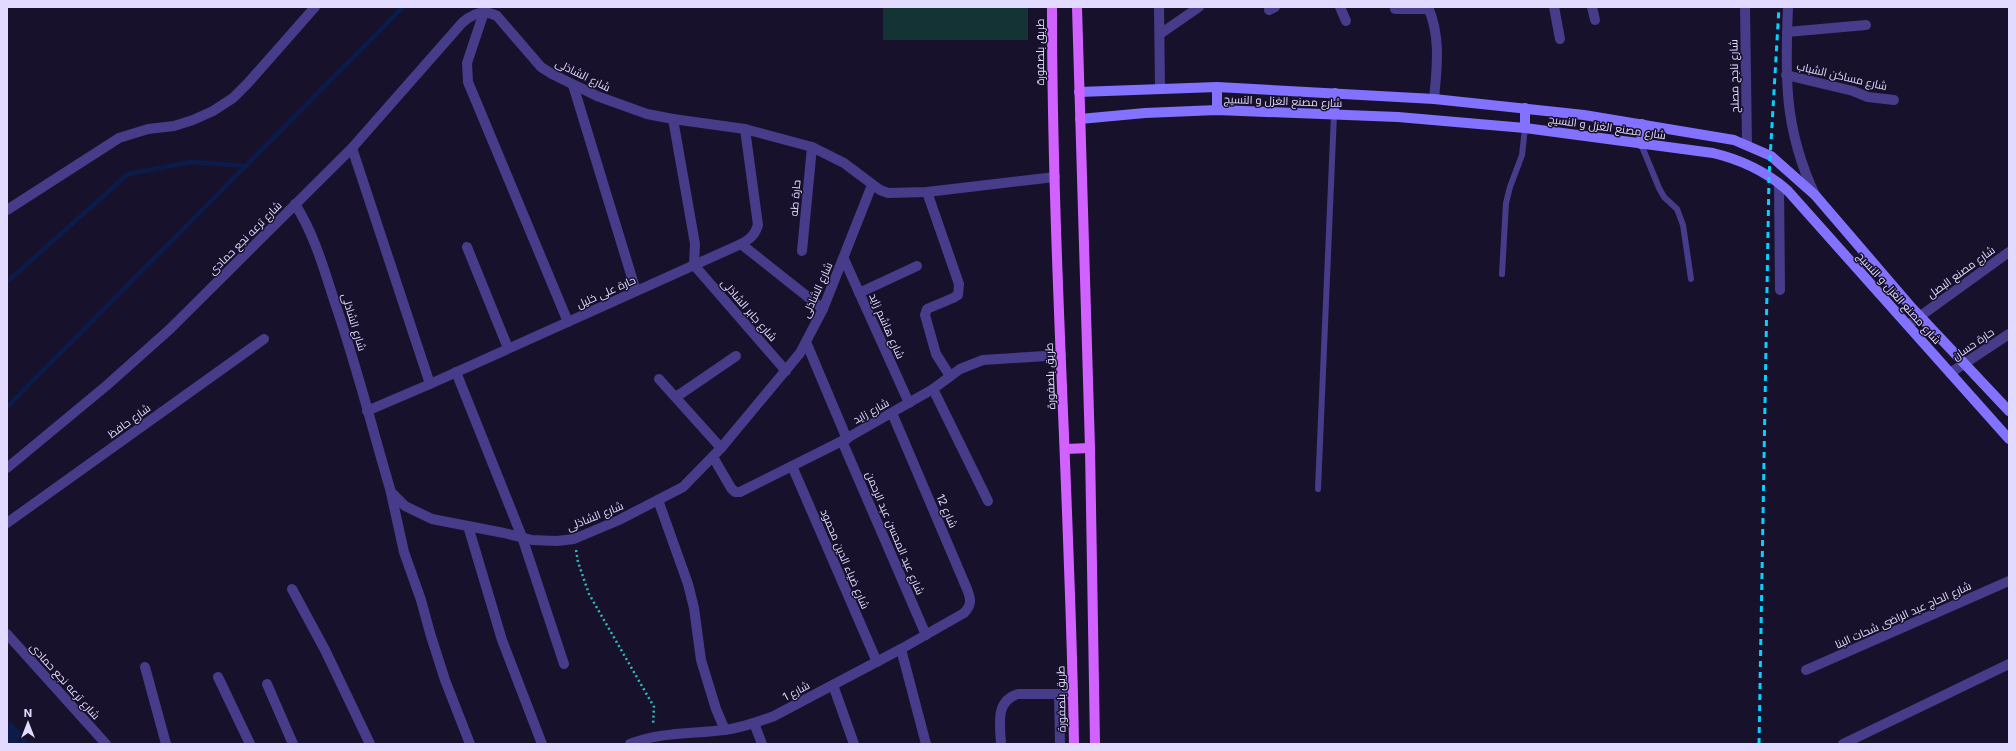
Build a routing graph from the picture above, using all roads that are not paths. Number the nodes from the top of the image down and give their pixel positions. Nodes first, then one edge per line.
1 (314, 7) edge
2 (1052, 7) edge
3 (1077, 7) edge
4 (1159, 7) edge
5 (1199, 7) edge
6 (1340, 7) edge
7 (1554, 7) edge
8 (1592, 7) edge
9 (1745, 7) edge
10 (1788, 7) edge
11 (1428, 8) edge
12 (1395, 10) dead end
13 (484, 12) junction
14 (1595, 20) dead end
15 (1346, 21) dead end
16 (1866, 25) dead end
17 (1787, 32) junction
18 (1160, 34) junction
19 (1560, 39) dead end
20 (1786, 75) junction
21 (573, 85) junction
22 (1217, 87) junction
23 (1160, 88) junction
24 (1079, 92) junction
25 (1335, 93) junction
26 (1434, 99) junction
27 (1894, 100) dead end
28 (1525, 108) junction
29 (1217, 110) junction
30 (1334, 114) junction
31 (673, 119) junction
32 (1080, 119) junction
33 (1642, 124) junction
34 (1525, 128) junction
35 (745, 129) junction
36 (1642, 144) junction
37 (1747, 145) junction
38 (812, 147) junction
39 (352, 148) junction
40 (1055, 177) junction
41 (1779, 183) junction
42 (872, 185) junction
43 (927, 192) junction
44 (1815, 195) junction
45 (295, 204) junction
46 (7, 210) edge
47 (741, 244) junction
48 (467, 247) dead end
49 (802, 251) dead end
50 (2009, 252) edge
51 (844, 259) junction
52 (694, 265) junction
53 (917, 266) dead end
54 (1502, 274) dead end
55 (1691, 279) dead end
56 (1780, 290) dead end
57 (636, 291) junction
58 (859, 292) junction
59 (823, 309) junction
60 (1921, 317) junction
61 (568, 322) junction
62 (1908, 325) junction
63 (2009, 334) edge
64 (264, 339) dead end
65 (806, 342) junction
66 (508, 348) junction
67 (1061, 355) junction
68 (736, 356) dead end
69 (1965, 364) junction
70 (786, 371) junction
71 (456, 372) junction
72 (1950, 373) junction
73 (950, 376) junction
74 (660, 379) dead end
75 (430, 384) junction
76 (933, 389) junction
77 (676, 397) junction
78 (909, 403) junction
79 (367, 410) junction
80 (2009, 411) edge
81 (892, 413) junction
82 (2009, 439) edge
83 (844, 440) junction
84 (721, 448) junction
85 (1090, 448) junction
86 (1065, 449) junction
87 (713, 457) junction
88 (792, 466) junction
89 (7, 468) edge
90 (1318, 489) dead end
91 (391, 492) junction
92 (658, 500) junction
93 (988, 501) dead end
94 (7, 522) edge
95 (468, 526) junction
96 (522, 537) junction
97 (2009, 581) edge
98 (292, 589) dead end
99 (959, 616) joint
100 (7, 634) edge
101 (926, 635) junction
102 (901, 649) junction
103 (877, 662) junction
104 (564, 664) dead end
105 (2009, 664) edge
106 (145, 667) dead end
107 (1806, 670) dead end
108 (218, 677) dead end
109 (267, 684) dead end
110 (833, 685) junction
111 (1059, 694) junction
112 (1073, 694) junction
113 (754, 723) junction
114 (726, 730) junction
115 (665, 740) edge
116 (106, 744) edge
117 (166, 744) edge
118 (250, 744) edge
119 (293, 744) edge
120 (370, 744) edge
121 (470, 744) edge
122 (542, 744) edge
123 (630, 744) edge
124 (762, 744) edge
125 (854, 744) edge
126 (926, 744) edge
127 (1001, 744) edge
128 (1060, 744) edge
129 (1074, 744) edge
130 (1096, 744) edge
131 (1842, 744) edge

1 - 46 street
2 - 40 main road, طريق بلصفورة
3 - 24 main road
4 - 18 street
5 - 18 street
6 - 15 street
7 - 19 street
8 - 14 street
9 - 37 street, شارع ناجح مصلح
10 - 17 street
11 - 12 street
11 - 26 street
13 - 21 street, شارع الشاذلى
13 - 39 street, شارع ترعه نجع حمادى
13 - 61 street
16 - 17 street
17 - 20 street
18 - 23 street
20 - 27 street, شارع مساكن الشباب
20 - 44 street
21 - 31 street, شارع الشاذلى
21 - 57 street
22 - 23 main road, شارع مصنع الغزل و النسيج
22 - 25 main road, شارع مصنع الغزل و النسيج
22 - 29 main road
23 - 24 main road, شارع مصنع الغزل و النسيج
24 - 32 main road
25 - 26 main road, شارع مصنع الغزل و النسيج
25 - 30 main road
26 - 28 main road, شارع مصنع الغزل و النسيج
28 - 33 main road, شارع مصنع الغزل و النسيج
28 - 34 main road
29 - 30 main road, شارع مصنع الغزل و النسيج
29 - 32 main road, شارع مصنع الغزل و النسيج
30 - 34 main road, شارع مصنع الغزل و النسيج
30 - 90 lane
31 - 35 street, شارع الشاذلى
31 - 52 street
32 - 85 main road
33 - 36 main road
33 - 37 main road, شارع مصنع الغزل و النسيج
34 - 36 main road, شارع مصنع الغزل و النسيج
34 - 54 lane
35 - 38 street, شارع الشاذلى
35 - 47 street, حارة على خليل
36 - 41 main road, شارع مصنع الغزل و النسيج
36 - 55 lane
37 - 44 main road, شارع مصنع الغزل و النسيج
38 - 42 street, شارع الشاذلى
38 - 49 street, حارة طه
39 - 45 street, شارع ترعه نجع حمادى
39 - 75 street
40 - 43 street, شارع الشاذلى
40 - 67 main road, طريق بلصفورة
41 - 56 street
41 - 62 main road, شارع مصنع الغزل و النسيج
42 - 43 street, شارع الشاذلى
42 - 51 street, شارع الشاذلى
43 - 73 street
44 - 60 main road, شارع مصنع الغزل و النسيج
45 - 79 street, شارع الشاذلى
45 - 89 street, شارع ترعه نجع حمادى
47 - 52 street, حارة على خليل
47 - 59 street
48 - 66 street
50 - 60 street, شارع مصنع البصل
51 - 58 street, شارع هاشم زايد
51 - 59 street, شارع الشاذلى
52 - 57 street, حارة على خليل
52 - 70 street, شارع جابر الشاذلى
53 - 58 street
57 - 61 street, حارة على خليل
58 - 78 street, شارع هاشم زايد
59 - 65 street, شارع الشاذلى
60 - 62 street, شارع مصنع البصل
60 - 69 main road, شارع مصنع الغزل و النسيج
61 - 66 street, حارة على خليل
62 - 72 main road, شارع مصنع الغزل و النسيج
63 - 69 street, حارة حسان
64 - 94 street, شارع حافظ
65 - 70 street, شارع الشاذلى
65 - 83 street, شارع عبد المحسن عبد الرحمن
66 - 71 street, حارة على خليل
67 - 73 street, شارع زايد
67 - 86 main road, طريق بلصفورة
68 - 77 street
69 - 72 street, حارة حسان
69 - 80 main road, شارع مصنع الغزل و النسيج
70 - 84 street, شارع الشاذلى
71 - 75 street, حارة على خليل
71 - 96 street
72 - 82 main road, شارع مصنع الغزل و النسيج
73 - 76 street, شارع زايد
74 - 77 street
75 - 79 street, حارة على خليل
76 - 78 street, شارع زايد
76 - 93 street
77 - 84 street
78 - 81 street, شارع زايد
79 - 91 street, شارع الشاذلى
81 - 83 street, شارع زايد
81 - 99 street, شارع 12
83 - 88 street, شارع زايد
83 - 101 street, شارع عبد المحسن عبد الرحمن
84 - 87 street, شارع الشاذلى
85 - 86 main road
85 - 130 main road
86 - 112 main road, طريق بلصفورة
87 - 88 street, شارع زايد
87 - 92 street, شارع الشاذلى
88 - 103 street, شارع ضياء الدين محمود
91 - 95 street, شارع الشاذلى
91 - 121 street
92 - 96 street, شارع الشاذلى
92 - 114 street
95 - 96 street, شارع الشاذلى
95 - 122 street
96 - 104 street
97 - 107 street, شارع الحاج عبد الراضى شحات البنا
98 - 120 street
99 - 101 street, شارع 1
100 - 116 street, شارع ترعه نجع حمادى
101 - 102 street, شارع 1
102 - 103 street, شارع 1
102 - 126 street
103 - 110 street, شارع 1
105 - 131 street
106 - 117 street
108 - 118 street
109 - 119 street
110 - 113 street, شارع 1
110 - 125 street
111 - 112 street
111 - 127 street
111 - 128 street
112 - 129 main road, طريق بلصفورة
113 - 114 street, شارع 1
113 - 124 street
114 - 115 street, شارع 1
115 - 123 street, شارع 1

